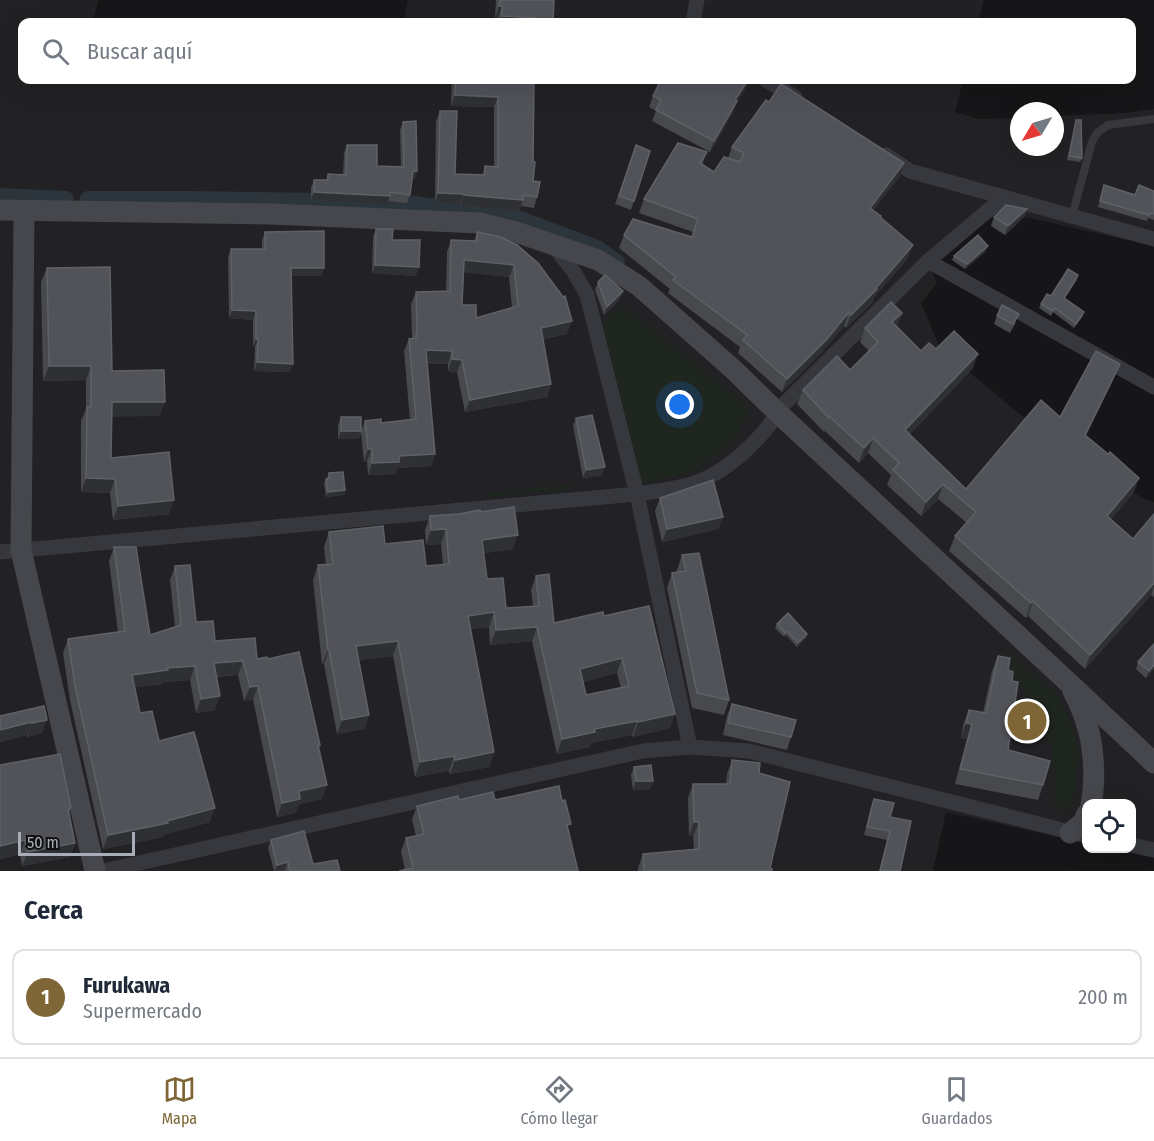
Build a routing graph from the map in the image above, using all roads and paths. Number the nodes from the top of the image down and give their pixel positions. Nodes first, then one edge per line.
1 (697, 0) edge
2 (694, 18) edge
3 (772, 84) edge
4 (805, 104) edge
5 (1154, 120) edge
6 (872, 146) edge
7 (1004, 197) junction
8 (0, 210) edge
9 (24, 211) junction
10 (1072, 216) junction
11 (1154, 239) edge
12 (553, 245) junction
13 (928, 261) junction
14 (1154, 387) edge
15 (778, 413) junction
16 (637, 494) junction
17 (10, 551) edge
18 (1070, 684) junction
19 (690, 747) junction
20 (1154, 763) edge
21 (1091, 799) edge
22 (1078, 835) edge
23 (1136, 846) edge
24 (1154, 850) edge
25 (95, 871) edge
26 (103, 871) edge

1 - 2 street
3 - 4 street
5 - 10 lane
6 - 7 street
7 - 10 street
7 - 13 street
8 - 9 street
9 - 12 street
9 - 17 street
10 - 11 street
12 - 15 street
12 - 16 street
13 - 14 street
13 - 15 street
15 - 16 street
15 - 18 street
16 - 17 street
16 - 19 street
17 - 25 street
18 - 20 street
18 - 21 street
19 - 22 street
19 - 26 street
23 - 24 street

